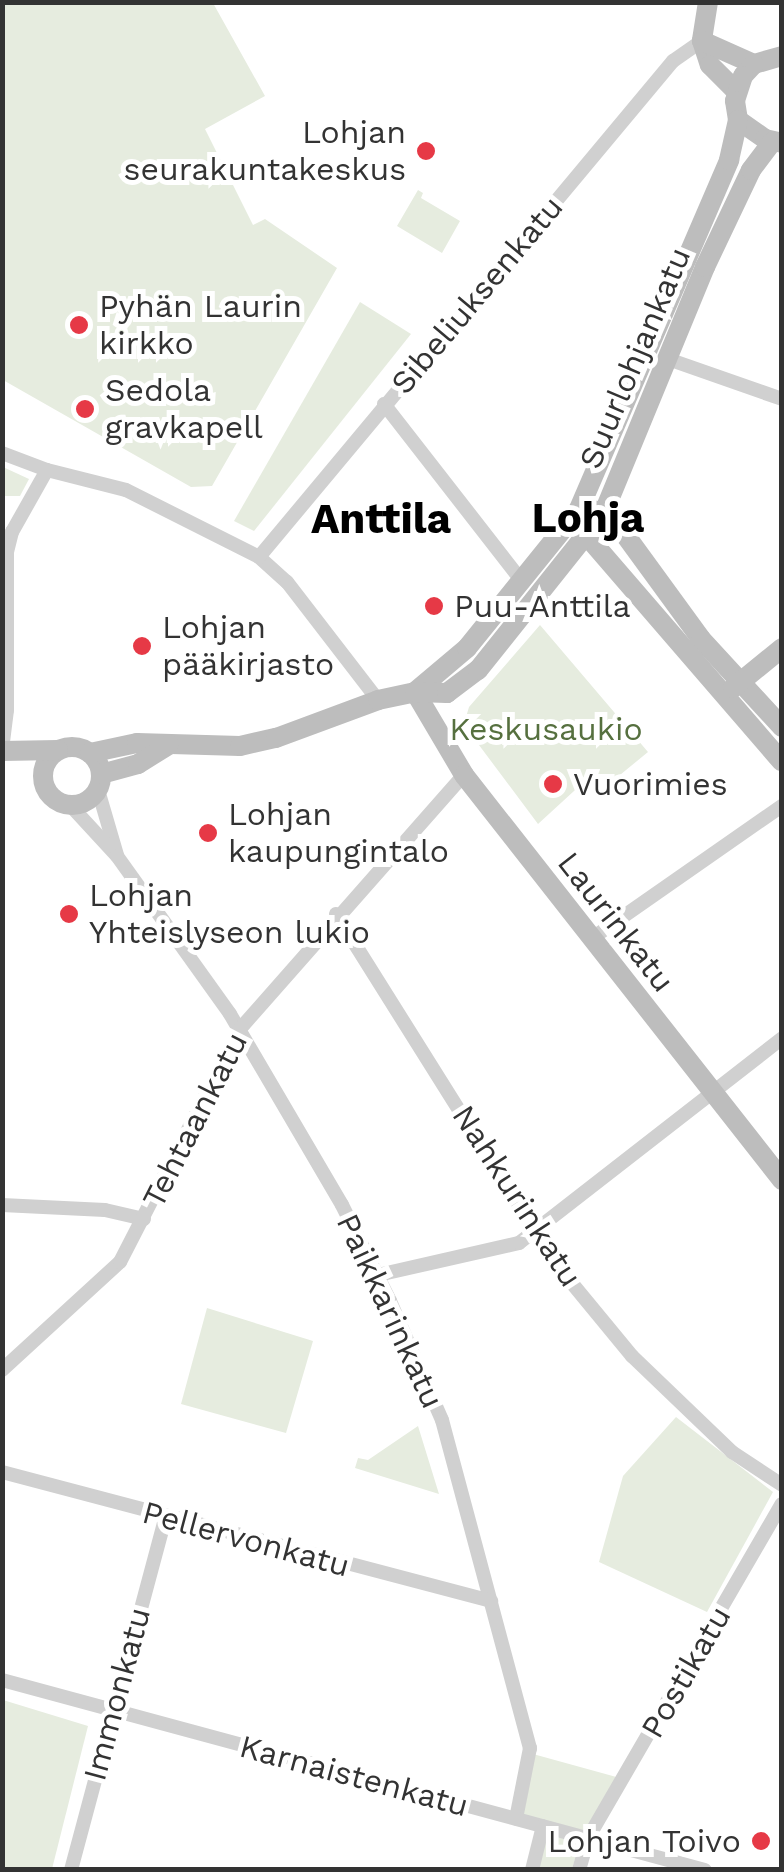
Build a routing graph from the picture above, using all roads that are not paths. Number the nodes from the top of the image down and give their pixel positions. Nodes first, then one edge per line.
1 (708, 2) edge
2 (702, 41) junction
3 (782, 56) edge
4 (754, 64) junction
5 (736, 91) junction
6 (738, 120) junction
7 (777, 142) edge
8 (665, 358) junction
9 (782, 399) edge
10 (384, 404) junction
11 (2, 453) edge
12 (47, 470) junction
13 (579, 509) junction
14 (604, 512) junction
15 (587, 536) junction
16 (259, 556) junction
17 (521, 580) junction
18 (782, 648) edge
19 (742, 680) junction
20 (414, 692) junction
21 (726, 695) junction
22 (378, 700) junction
23 (782, 727) edge
24 (168, 746) junction
25 (58, 750) junction
26 (2, 751) edge
27 (90, 753) junction
28 (782, 762) edge
29 (464, 775) junction
30 (99, 782) junction
31 (44, 786) junction
32 (70, 805) junction
33 (782, 806) edge
34 (117, 856) junction
35 (336, 914) junction
36 (591, 939) junction
37 (239, 1030) junction
38 (782, 1038) edge
39 (711, 1093) junction
40 (782, 1180) edge
41 (2, 1205) edge
42 (144, 1220) junction
43 (537, 1232) junction
44 (378, 1275) junction
45 (2, 1370) edge
46 (2, 1472) edge
47 (782, 1485) edge
48 (782, 1504) edge
49 (164, 1518) junction
50 (491, 1601) junction
51 (2, 1680) edge
52 (112, 1712) junction
53 (516, 1819) junction
54 (544, 1826) junction
55 (588, 1838) junction
56 (71, 1870) edge
57 (532, 1870) edge
58 (579, 1870) edge
59 (705, 1870) edge

1 - 2 main road
2 - 4 main road
2 - 5 main road
2 - 10 street, Sibeliuksenkatu
3 - 4 main road
4 - 5 main road
5 - 6 main road, Suurlohjankatu
6 - 7 main road
6 - 13 main road, Suurlohjankatu
7 - 8 main road, Suurlohjankatu
8 - 9 street
8 - 14 main road, Suurlohjankatu
10 - 16 street, Sibeliuksenkatu
10 - 17 street
11 - 12 street
12 - 16 street
12 - 26 street
13 - 14 main road
13 - 15 main road
13 - 17 main road, Suurlohjankatu
14 - 15 main road, Suurlohjankatu
14 - 19 main road
15 - 20 main road, Suurlohjankatu
15 - 21 main road
16 - 22 street
17 - 20 main road, Suurlohjankatu
18 - 19 main road
19 - 21 main road
19 - 23 main road
20 - 22 main road
20 - 29 main road, Laurinkatu
21 - 28 main road
22 - 24 main road
24 - 27 main road
24 - 30 main road
25 - 26 main road
25 - 27 main road
25 - 31 main road
26 - 31 main road
27 - 30 main road
29 - 35 street, Tehtaankatu
29 - 36 main road, Laurinkatu
30 - 32 main road
30 - 34 street, Paikkarinkatu
31 - 32 main road
32 - 34 street, Paikkarinkatu
33 - 36 street
34 - 37 street, Paikkarinkatu
35 - 37 street, Tehtaankatu
35 - 43 street, Nahkurinkatu
36 - 39 main road, Laurinkatu
37 - 42 street, Tehtaankatu
37 - 44 street, Paikkarinkatu
38 - 39 street
39 - 40 main road, Laurinkatu
39 - 43 street
41 - 42 street
42 - 45 street, Tehtaankatu
43 - 44 street
43 - 47 street, Nahkurinkatu
44 - 50 street, Paikkarinkatu
46 - 49 street, Pellervonkatu
48 - 55 street, Postikatu
49 - 50 street, Pellervonkatu
49 - 52 street, Immonkatu
50 - 53 street, Paikkarinkatu
51 - 52 street, Karnaistenkatu
52 - 53 street, Karnaistenkatu
52 - 56 street, Immonkatu
53 - 54 street, Karnaistenkatu
54 - 55 street, Karnaistenkatu
54 - 57 street
55 - 58 street, Postikatu
55 - 59 street, Karnaistenkatu

